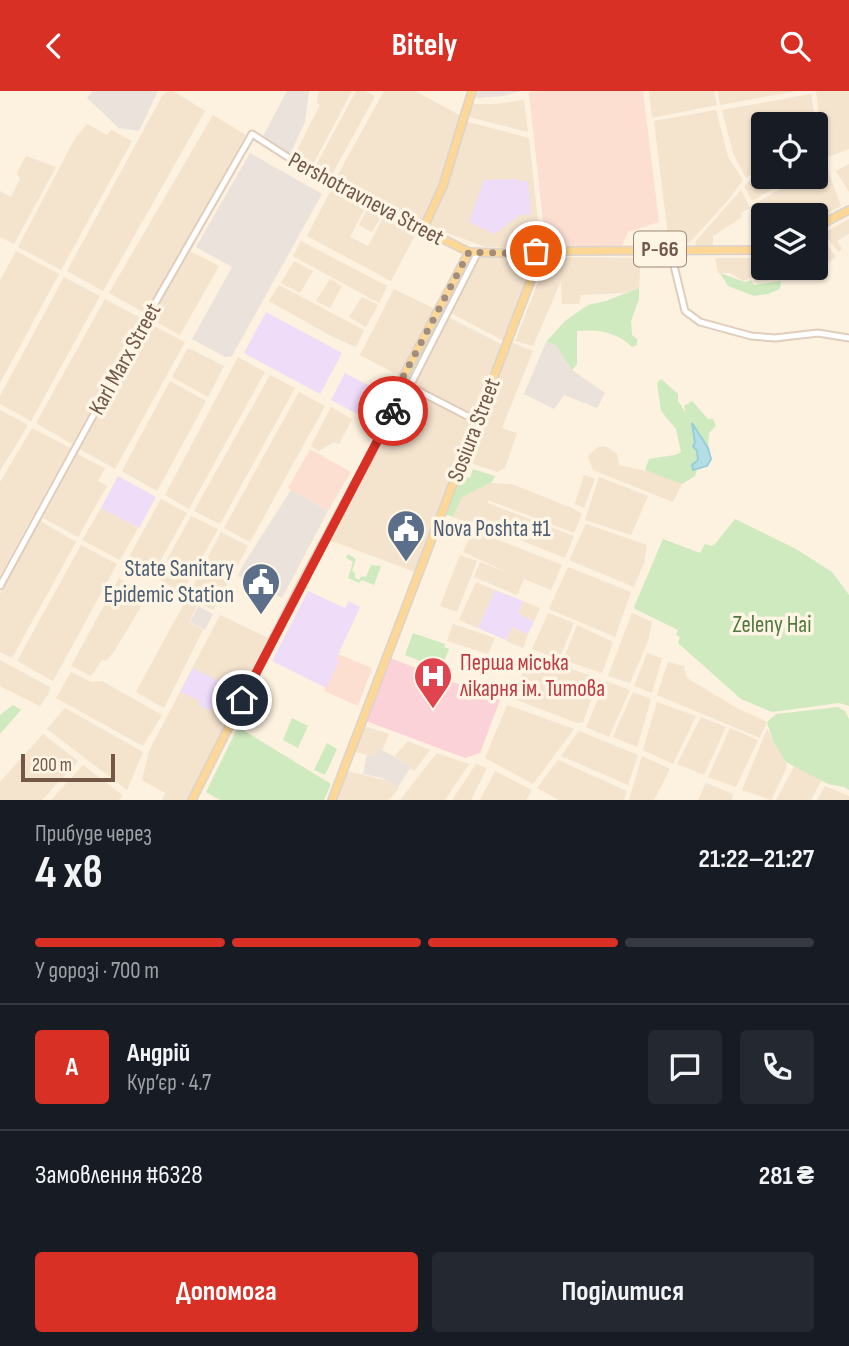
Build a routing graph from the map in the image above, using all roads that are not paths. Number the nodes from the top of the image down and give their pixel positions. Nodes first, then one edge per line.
1 (472, 91) edge
2 (252, 134) joint
3 (849, 210) edge
4 (828, 221) edge
5 (423, 229) junction
6 (670, 249) junction
7 (751, 250) edge
8 (473, 253) junction
9 (541, 253) junction
10 (849, 338) edge
11 (411, 385) junction
12 (477, 421) junction
13 (0, 586) edge
14 (192, 800) edge
15 (332, 800) edge

1 - 5 main road
2 - 5 street, Pershotravneva Street
2 - 13 street, Karl Marx Street
3 - 4 main road
5 - 8 main road, Pershotravneva Street
6 - 7 main road, Pershotravneva Street / Р-66
6 - 9 main road, Pershotravneva Street / Р-66
6 - 10 street
8 - 9 main road, Pershotravneva Street
8 - 11 main road
9 - 12 main road, Sosiura Street
11 - 12 street
11 - 14 main road
12 - 15 main road, Sosiura Street

